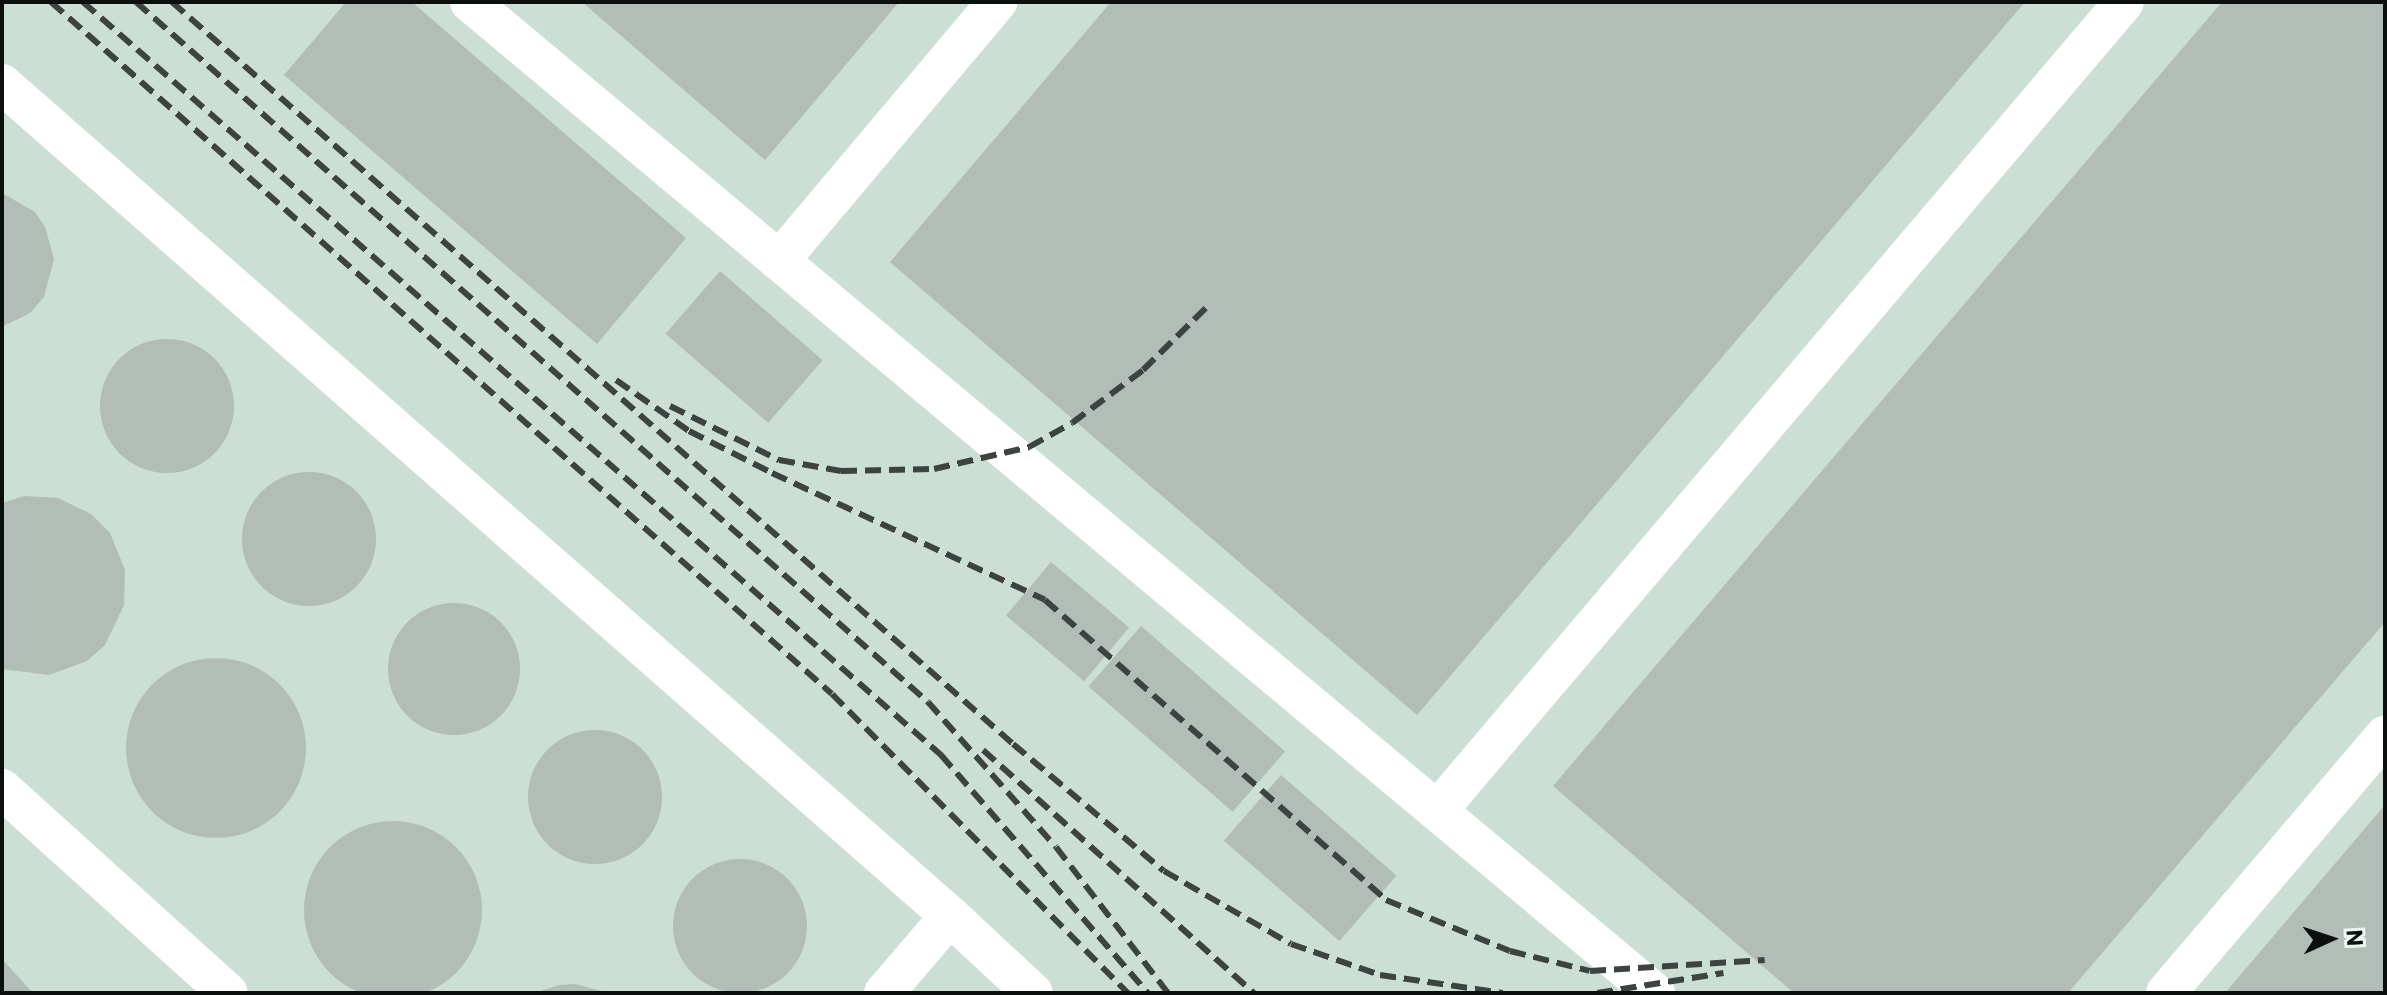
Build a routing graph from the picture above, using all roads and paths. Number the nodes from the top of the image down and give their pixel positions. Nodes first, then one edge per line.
1 (470, 2) edge
2 (997, 2) edge
3 (2124, 2) edge
4 (2, 84) edge
5 (779, 261) junction
6 (2385, 736) edge
7 (2, 789) edge
8 (1437, 811) junction
9 (950, 916) junction
10 (228, 993) edge
11 (884, 993) edge
12 (1033, 993) edge
13 (1655, 993) edge
14 (2166, 993) edge

1 - 5 lane
2 - 5 lane
3 - 8 lane
4 - 9 lane
5 - 8 lane
6 - 14 lane
7 - 10 lane
8 - 13 lane
9 - 11 lane
9 - 12 lane

